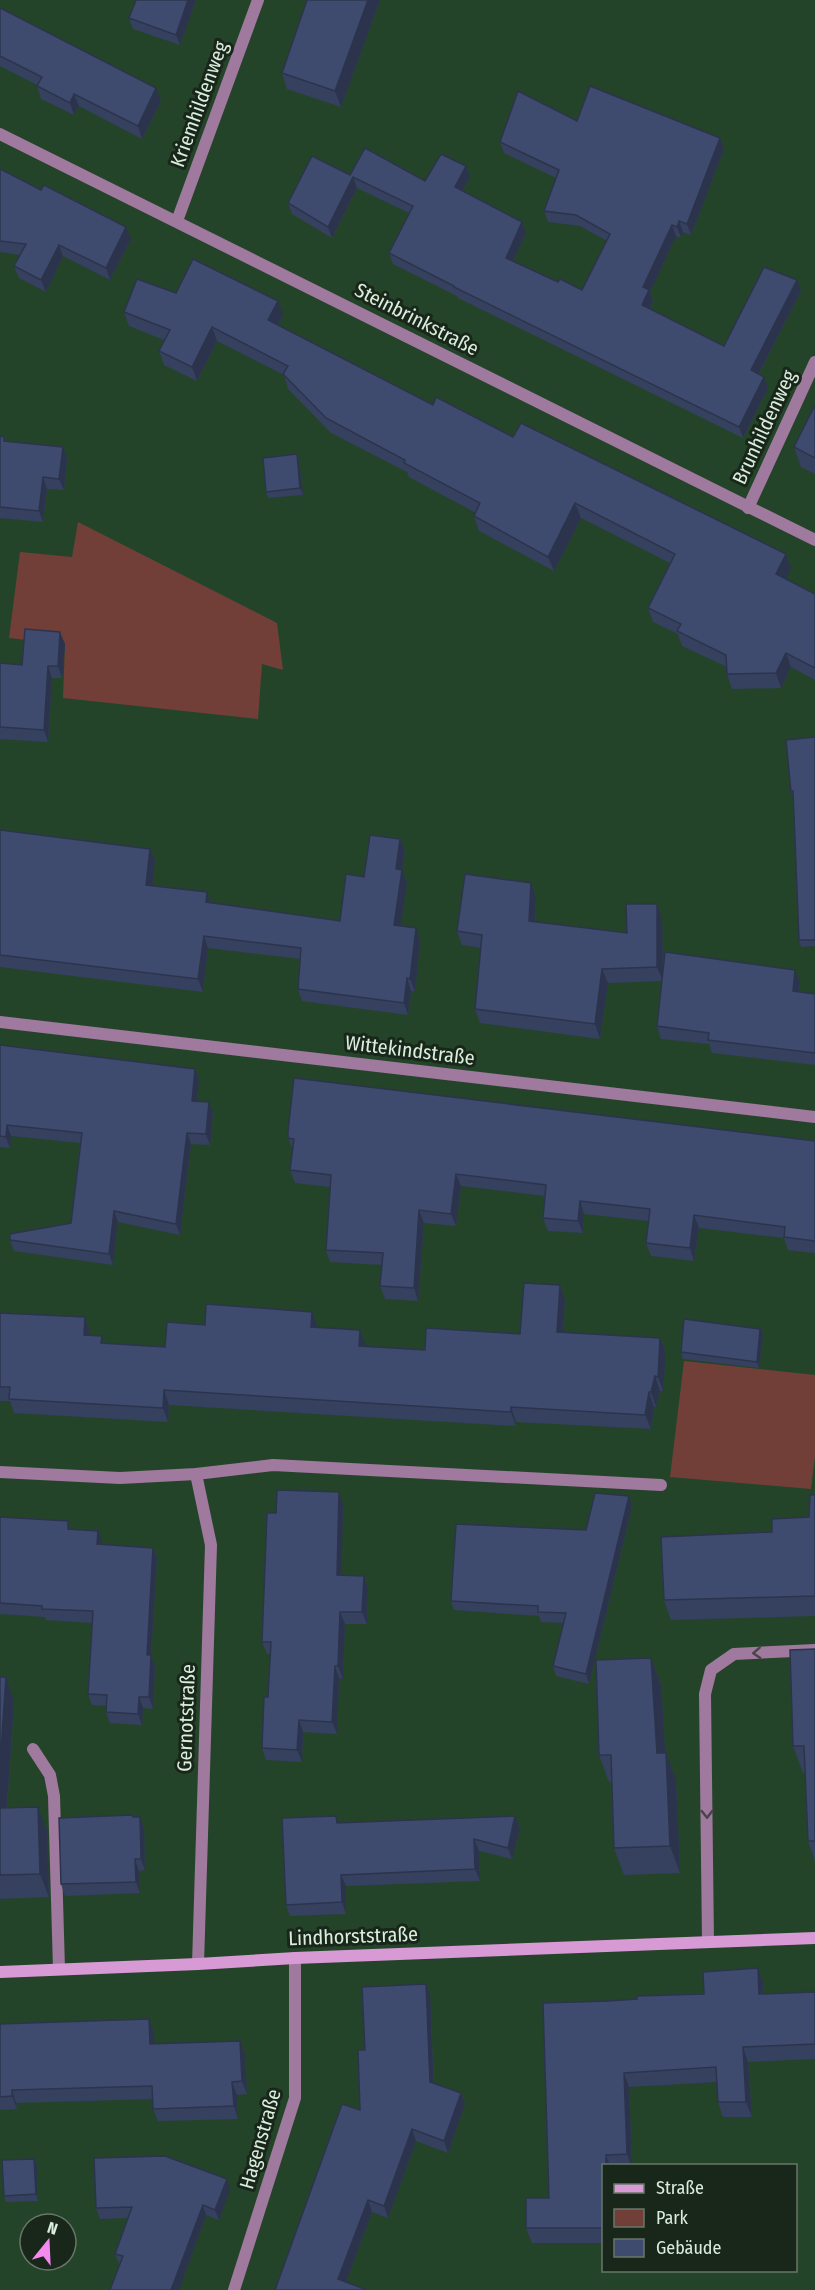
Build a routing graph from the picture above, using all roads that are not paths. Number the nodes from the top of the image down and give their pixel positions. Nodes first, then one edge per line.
1 (258, 0) edge
2 (0, 134) edge
3 (177, 221) junction
4 (815, 362) edge
5 (747, 508) junction
6 (815, 540) edge
7 (0, 1022) edge
8 (815, 1117) edge
9 (0, 1472) edge
10 (196, 1474) junction
11 (661, 1485) dead end
12 (815, 1650) edge
13 (33, 1749) dead end
14 (815, 1938) edge
15 (708, 1942) junction
16 (295, 1958) junction
17 (198, 1964) junction
18 (59, 1969) junction
19 (0, 1972) edge
20 (234, 2290) edge

1 - 3 street, Kriemhildenweg
2 - 3 street, Steinbrinkstraße
3 - 5 street, Steinbrinkstraße
4 - 5 street, Brunhildenweg
5 - 6 street, Steinbrinkstraße
7 - 8 street, Wittekindstraße
9 - 10 street
10 - 11 street
10 - 17 street, Gernotstraße
12 -> 15 street
13 - 18 street
14 - 15 street, Lindhorststraße
15 - 16 street, Lindhorststraße
16 - 17 street, Lindhorststraße
16 - 20 street, Hagenstraße
17 - 18 street, Lindhorststraße
18 - 19 street, Lindhorststraße

